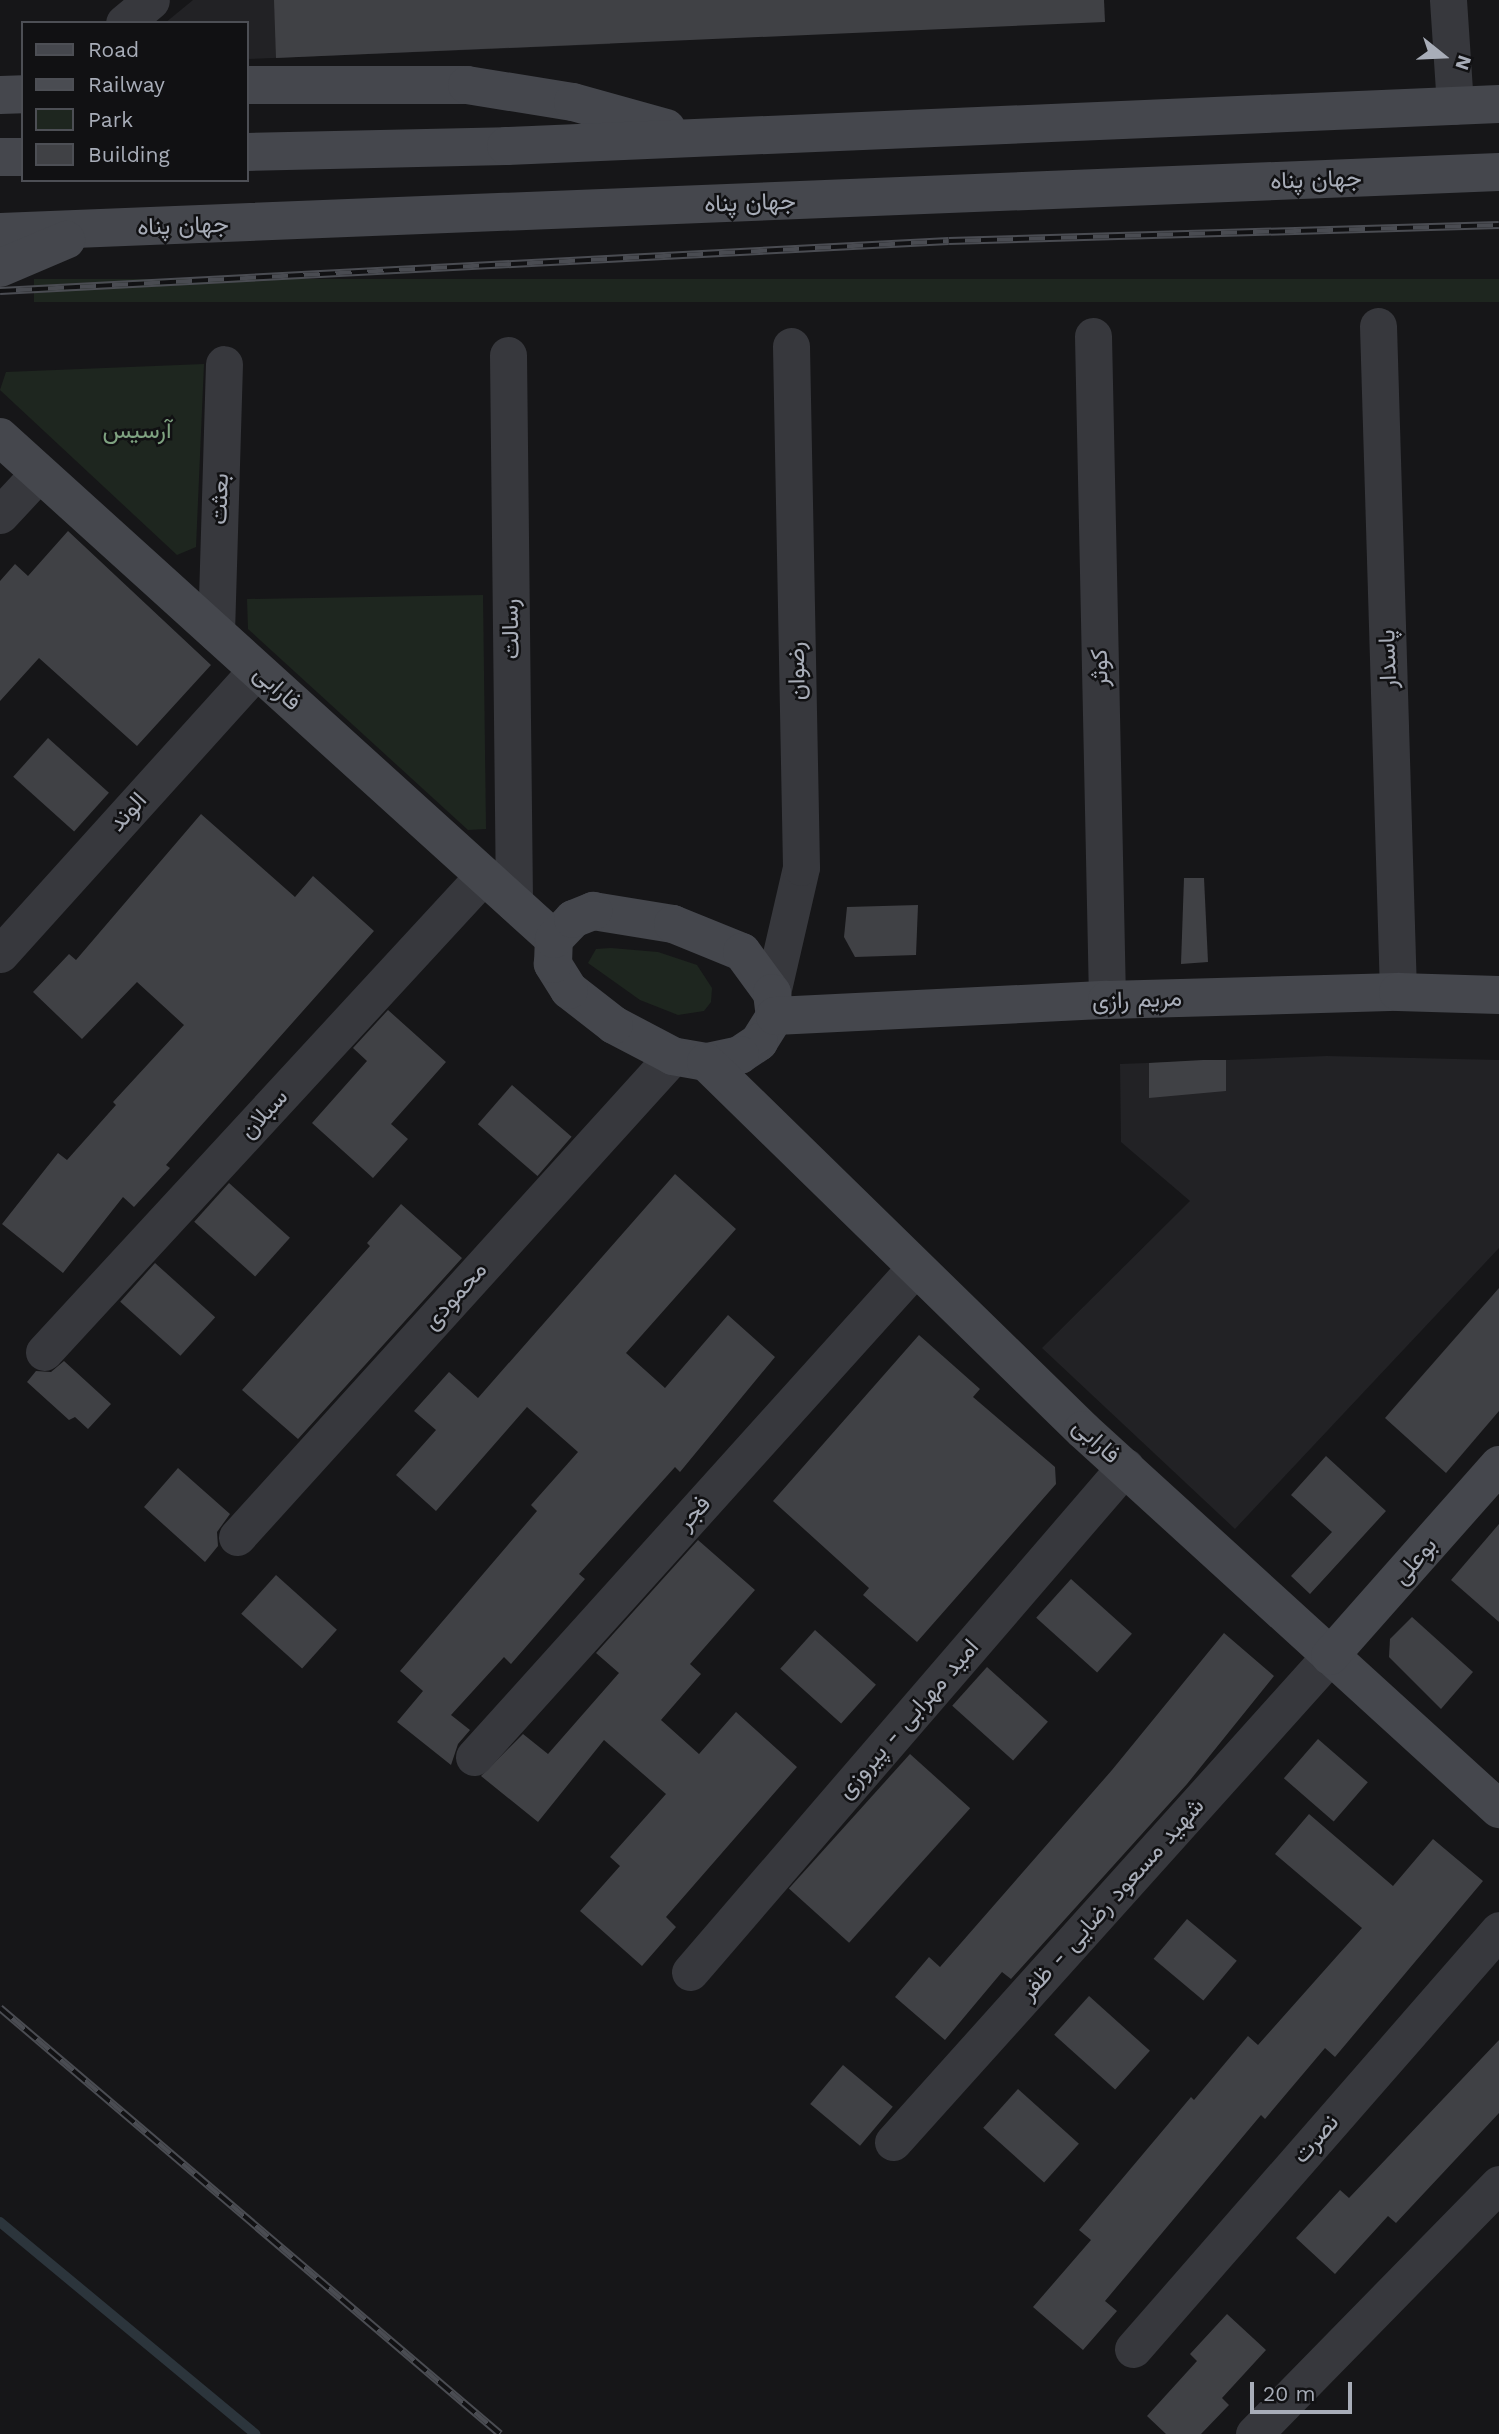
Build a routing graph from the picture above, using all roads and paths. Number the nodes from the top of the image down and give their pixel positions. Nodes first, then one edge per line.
1 (151, 0) edge
2 (1448, 0) edge
3 (126, 21) edge
4 (248, 85) edge
5 (21, 94) edge
6 (0, 95) edge
7 (1499, 104) edge
8 (1455, 106) junction
9 (702, 138) junction
10 (248, 152) edge
11 (0, 157) edge
12 (21, 157) edge
13 (1499, 172) edge
14 (97, 230) junction
15 (0, 232) edge
16 (0, 268) edge
17 (1378, 326) dead end
18 (1093, 336) dead end
19 (791, 346) dead end
20 (508, 355) dead end
21 (224, 364) dead end
22 (0, 437) edge
23 (39, 473) junction
24 (0, 515) edge
25 (216, 633) junction
26 (257, 670) junction
27 (484, 876) junction
28 (514, 903) junction
29 (554, 939) junction
30 (0, 954) edge
31 (1398, 992) junction
32 (1499, 995) edge
33 (1107, 1000) junction
34 (774, 1005) junction
35 (689, 1059) junction
36 (914, 1269) junction
37 (44, 1352) dead end
38 (1499, 1465) edge
39 (1125, 1467) junction
40 (237, 1537) dead end
41 (1331, 1656) junction
42 (474, 1757) dead end
43 (1499, 1809) edge
44 (1499, 1930) edge
45 (691, 1972) dead end
46 (893, 2142) dead end
47 (1494, 2199) edge
48 (1133, 2349) dead end
49 (1254, 2434) edge

1 - 3 street
2 - 8 street
4 - 9 street
5 - 6 street
7 - 8 street
8 - 9 street
9 - 10 street
11 - 12 street
13 - 14 street, جهان پناه
14 - 15 street, جهان پناه
14 - 16 street
17 - 31 street, پاسدار
18 - 33 street, کوثر
19 - 34 street, رضوان
20 - 28 street, رسالت
21 - 25 street, بعثت
22 - 23 street, فارابی
23 - 24 street
23 - 25 street, فارابی
25 - 26 street, فارابی
26 - 27 street, فارابی
26 - 30 street, الوند
27 - 28 street, فارابی
27 - 37 street, سبلان
28 - 29 street, فارابی
29 - 34 street
29 - 35 street, فارابی
31 - 32 street, مریم رازی
31 - 33 street, مریم رازی
33 - 34 street, مریم رازی
34 - 35 street
35 - 36 street, فارابی
35 - 40 street, محمودی
36 - 39 street, فارابی
36 - 42 street, فجر
38 - 41 street, بوعلی
39 - 41 street, فارابی
39 - 45 street, امید مهرابی - پیروزی
41 - 43 street, فارابی
41 - 46 street, شهید مسعود رضایی - ظفر
44 - 48 street, نصرت
47 - 49 street

